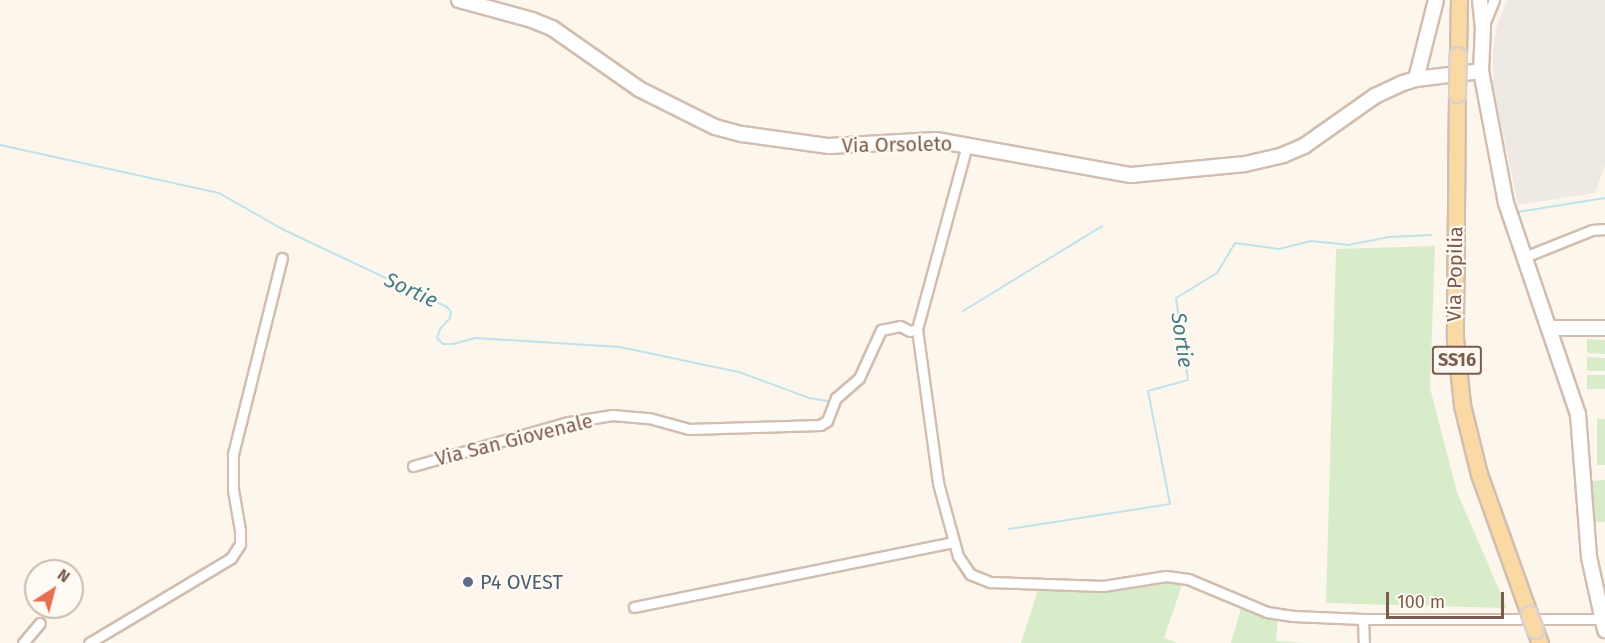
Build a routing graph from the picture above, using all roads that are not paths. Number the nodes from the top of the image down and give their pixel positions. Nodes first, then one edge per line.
1 (459, 0) edge
2 (1436, 0) edge
3 (1459, 0) edge
4 (1480, 0) edge
5 (1494, 0) edge
6 (1483, 27) junction
7 (1481, 71) junction
8 (1416, 79) junction
9 (967, 145) junction
10 (1605, 229) edge
11 (282, 258) dead end
12 (1522, 258) junction
13 (1549, 328) junction
14 (1605, 328) edge
15 (917, 329) junction
16 (412, 466) dead end
17 (953, 542) junction
18 (634, 607) dead end
19 (1363, 620) junction
20 (40, 623) dead end
21 (1533, 625) edge
22 (1604, 625) edge
23 (23, 643) edge
24 (89, 643) edge
25 (1364, 643) edge

1 - 9 street, Via Orsoleto
2 - 8 street
3 - 21 main road, Via Popilia / SS16, bridge
4 - 6 street
5 - 6 street
6 - 7 street
7 - 8 street, Via Orsoleto
7 - 12 street
8 - 9 street, Via Orsoleto
9 - 15 street
10 - 12 street
11 - 24 street
12 - 13 street
13 - 14 street
13 - 22 street
15 - 16 street, Via San Giovenale
15 - 17 street
17 - 18 street
17 - 19 street
19 - 21 street
19 - 25 street
20 - 23 street
21 - 22 street

